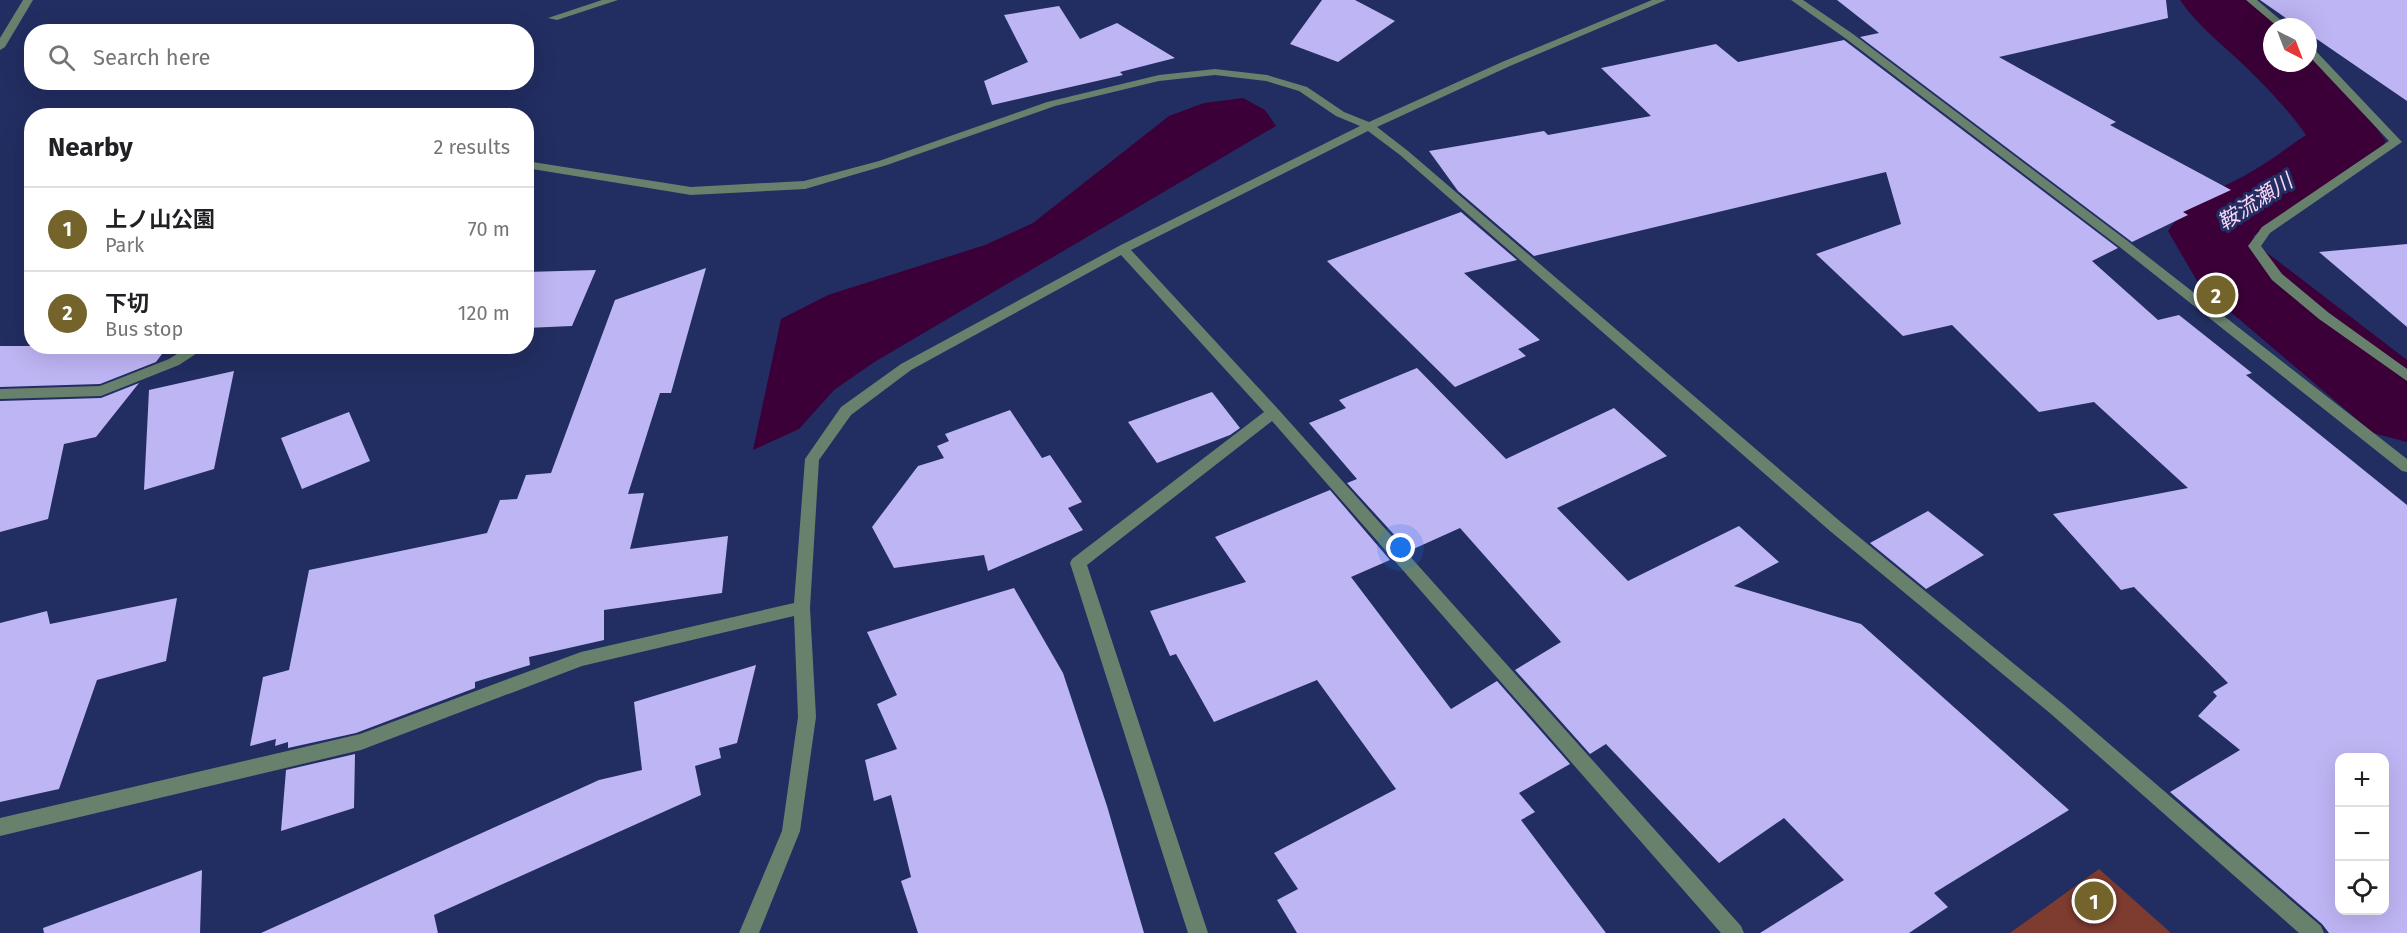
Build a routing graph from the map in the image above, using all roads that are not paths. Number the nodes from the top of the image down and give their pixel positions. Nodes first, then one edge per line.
1 (28, 0) edge
2 (613, 0) edge
3 (1661, 0) edge
4 (1797, 0) edge
5 (2251, 0) edge
6 (553, 18) dead end
7 (2273, 18) edge
8 (0, 47) edge
9 (2317, 59) edge
10 (1369, 126) junction
11 (534, 165) edge
12 (1123, 249) junction
13 (188, 354) edge
14 (2407, 376) edge
15 (0, 394) edge
16 (1273, 413) junction
17 (2407, 467) edge
18 (802, 608) junction
19 (0, 827) edge
20 (749, 933) edge
21 (1198, 933) edge
22 (1734, 933) edge
23 (2314, 933) edge

1 - 8 street
2 - 6 street
3 - 10 street
4 - 17 street
5 - 7 street
9 - 14 street
10 - 11 street
10 - 12 street
10 - 23 street
12 - 16 street
12 - 18 street
13 - 15 street
16 - 21 street
16 - 22 street
18 - 19 street
18 - 20 street

